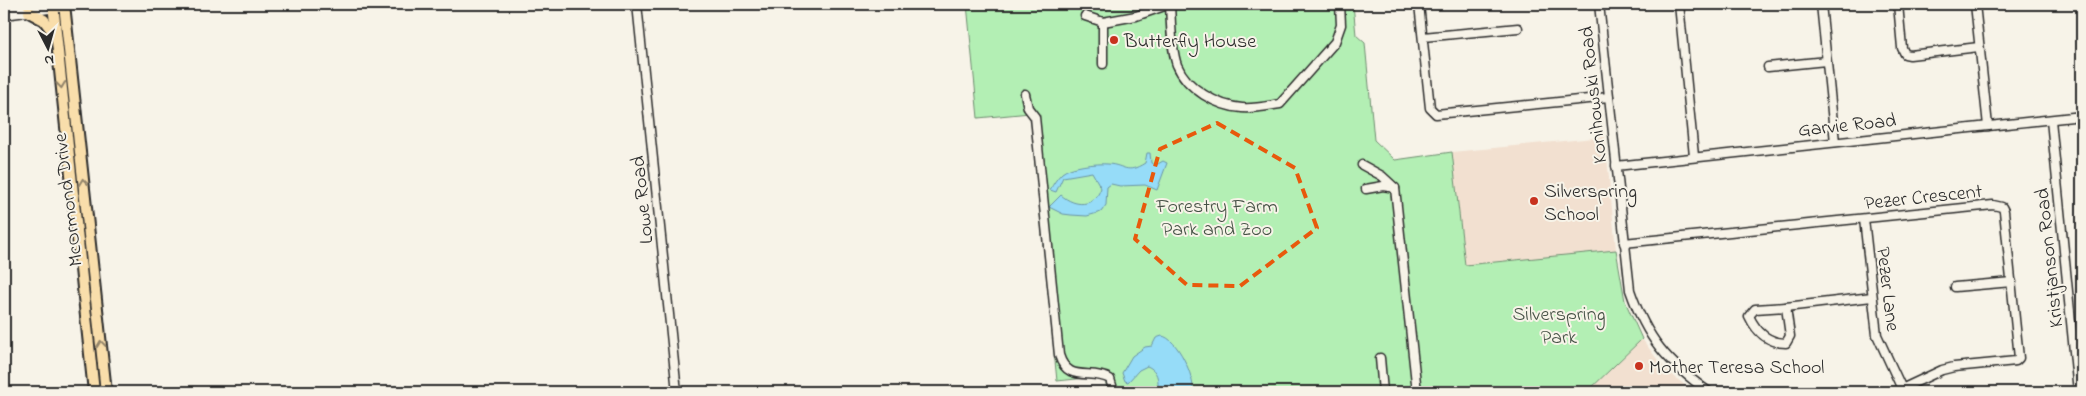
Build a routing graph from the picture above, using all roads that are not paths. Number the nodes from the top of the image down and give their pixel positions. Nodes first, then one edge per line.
1 (637, 4) edge
2 (1170, 4) edge
3 (1340, 4) edge
4 (1419, 4) edge
5 (1599, 4) edge
6 (1679, 4) edge
7 (1821, 4) edge
8 (1898, 4) edge
9 (1975, 4) edge
10 (4, 6) edge
11 (30, 6) edge
12 (58, 6) edge
13 (4, 15) edge
14 (1085, 16) dead end
15 (1103, 22) junction
16 (1518, 28) dead end
17 (56, 36) junction
18 (1422, 37) junction
19 (1979, 47) junction
20 (1826, 61) junction
21 (1103, 64) dead end
22 (1768, 67) dead end
23 (1025, 94) dead end
24 (1608, 97) junction
25 (2082, 116) edge
26 (2051, 120) junction
27 (1988, 126) junction
28 (1835, 142) junction
29 (1694, 156) junction
30 (1362, 165) dead end
31 (1616, 166) junction
32 (1395, 188) junction
33 (1366, 189) dead end
34 (1864, 219) junction
35 (1624, 243) junction
36 (2012, 282) junction
37 (1955, 287) dead end
38 (1872, 297) junction
39 (1786, 306) junction
40 (1380, 358) dead end
41 (1898, 390) edge
42 (94, 392) edge
43 (106, 392) edge
44 (677, 392) edge
45 (1114, 392) edge
46 (1383, 392) edge
47 (1417, 392) edge
48 (1709, 392) edge
49 (2078, 392) edge

1 - 44 street, Lowe Road
2 - 3 street
2 - 15 street
4 - 18 street
5 - 24 street, Konihowski Road
6 - 29 street
7 - 20 street
8 - 19 street
9 - 19 street
10 - 11 street
11 - 12 street
11 - 13 street
11 - 17 main road
12 - 17 main road, McOrmond Drive
43 -> 12 main road, McOrmond Drive
14 - 15 street
15 - 21 street
16 - 18 street
17 -> 42 main road, McOrmond Drive
18 - 24 street
19 - 27 street
20 - 22 street
20 - 28 street
23 - 45 street
24 - 31 street, Konihowski Road
25 - 26 street, Garvie Road
26 - 27 street, Garvie Road
26 - 49 street, Kristjanson Road
27 - 28 street, Garvie Road
28 - 29 street, Garvie Road
29 - 31 street, Garvie Road
30 - 32 street
31 - 35 street, Konihowski Road
32 - 33 street
32 - 47 street
34 - 35 street, Pezer Crescent
34 - 36 street, Pezer Crescent
34 - 38 street, Pezer Lane
35 - 48 street, Konihowski Road
36 - 37 street
36 - 41 street, Pezer Crescent
38 - 39 street
38 - 41 street, Pezer Lane
39 - 39 street
40 - 46 street

